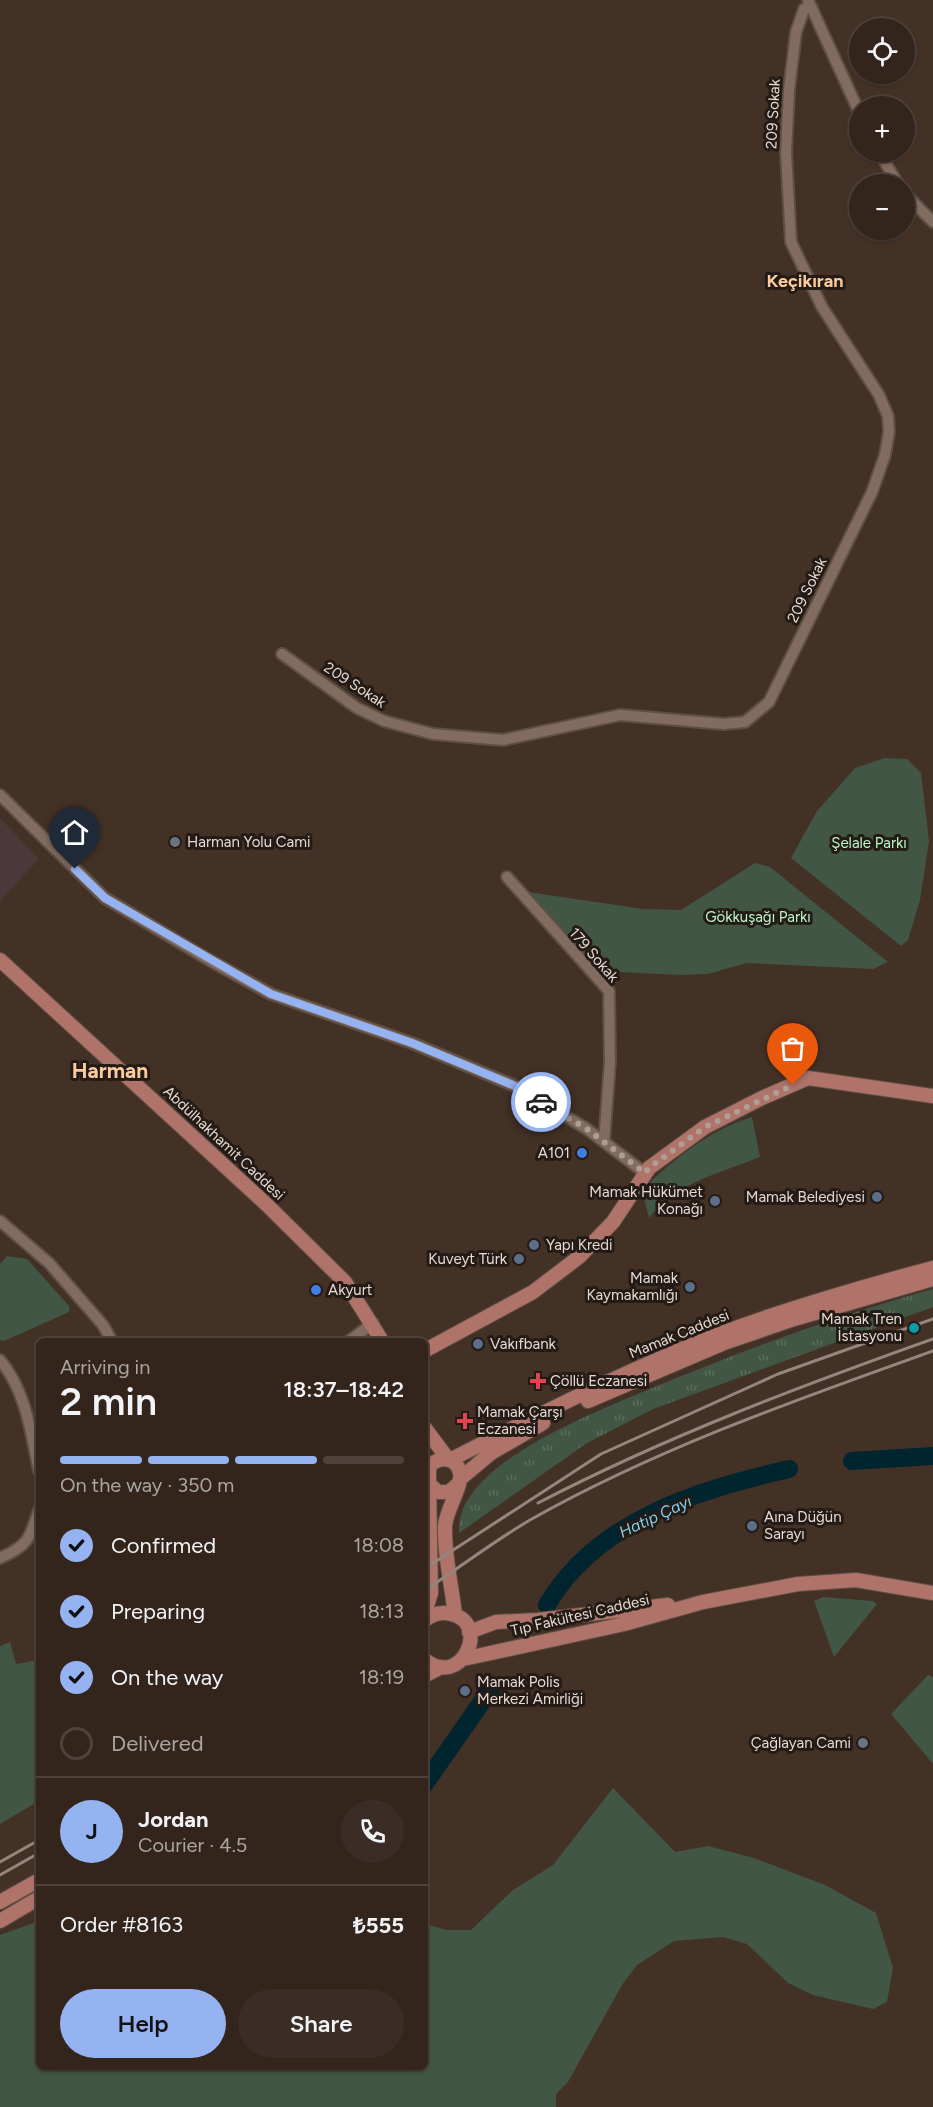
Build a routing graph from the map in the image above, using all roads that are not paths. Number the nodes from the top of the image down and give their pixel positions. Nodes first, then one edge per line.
1 (809, 3) edge
2 (852, 96) edge
3 (915, 205) edge
4 (933, 222) edge
5 (282, 654) dead end
6 (0, 795) edge
7 (507, 877) dead end
8 (0, 960) edge
9 (933, 1096) edge
10 (604, 1142) junction
11 (645, 1173) junction
12 (0, 1221) edge
13 (933, 1268) edge
14 (933, 1279) edge
15 (373, 1323) junction
16 (110, 1338) edge
17 (353, 1338) edge
18 (380, 1338) edge
19 (428, 1349) edge
20 (0, 1360) edge
21 (428, 1432) edge
22 (36, 1456) edge
23 (449, 1459) junction
24 (428, 1474) edge
25 (428, 1478) edge
26 (459, 1481) junction
27 (428, 1506) edge
28 (36, 1520) edge
29 (0, 1558) edge
30 (933, 1593) edge
31 (703, 1602) junction
32 (428, 1603) edge
33 (455, 1615) junction
34 (428, 1619) edge
35 (469, 1632) junction
36 (463, 1659) junction
37 (428, 1661) edge
38 (441, 1667) junction
39 (428, 1674) edge
40 (36, 1882) edge
41 (36, 1900) edge
42 (0, 1902) edge
43 (0, 1921) edge

1 - 2 street
1 - 5 street, 209 Sokak
3 - 4 street
6 - 10 street
7 - 10 street, 179 Sokak
8 - 15 main road, Abdülhakhamit Caddesi
9 - 11 main road
10 - 11 street
11 - 19 main road
12 - 16 street
13 - 23 main road, Mamak Caddesi
14 - 26 main road, Mamak Caddesi
15 - 17 street
15 - 18 main road, Abdülhakhamit Caddesi
20 - 22 street
21 - 23 main road
23 - 24 main road
23 - 26 main road
25 - 26 main road
26 - 33 main road
27 - 32 main road
28 - 29 street
30 - 31 main road, Tıp Fakültesi Caddesi
31 - 35 main road, Tıp Fakültesi Caddesi
31 - 36 main road, Tıp Fakültesi Caddesi
33 - 34 main road
33 - 35 main road
35 - 36 main road
36 - 38 main road, Tıp Fakültesi Caddesi
37 - 38 main road
38 - 39 main road
40 - 42 main road
41 - 43 main road

